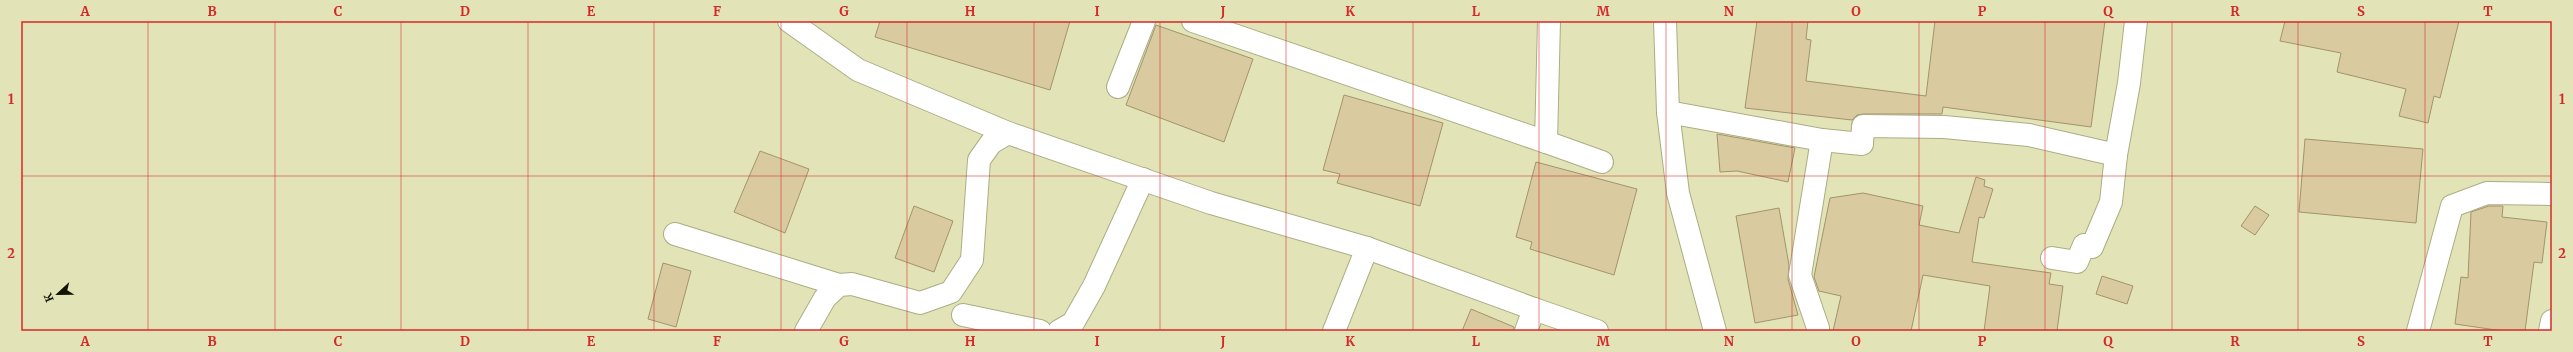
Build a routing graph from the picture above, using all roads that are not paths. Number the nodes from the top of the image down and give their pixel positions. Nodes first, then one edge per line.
1 (789, 21) edge
2 (1144, 21) edge
3 (1193, 21) edge
4 (1549, 21) edge
5 (1665, 21) edge
6 (2136, 21) edge
7 (1118, 87) dead end
8 (1668, 112) junction
9 (1008, 133) junction
10 (1822, 140) junction
11 (1546, 142) junction
12 (2116, 155) junction
13 (1602, 162) dead end
14 (1142, 179) junction
15 (2552, 194) edge
16 (675, 234) dead end
17 (1367, 248) junction
18 (2052, 258) dead end
19 (839, 285) junction
20 (950, 292) junction
21 (1534, 309) junction
22 (2552, 321) edge
23 (960, 323) edge
24 (1818, 328) dead end
25 (806, 331) edge
26 (1040, 331) edge
27 (1059, 331) edge
28 (1334, 331) edge
29 (1526, 331) edge
30 (1598, 331) edge
31 (1715, 331) edge
32 (2418, 331) edge
33 (2550, 331) edge

1 - 9 street
2 - 7 street
3 - 11 street
4 - 11 street
5 - 8 street
6 - 12 street
8 - 10 street
8 - 31 street
9 - 14 street
9 - 20 street
10 - 12 street
10 - 24 street
11 - 13 street
12 - 18 street
14 - 17 street
14 - 27 street
15 - 32 street
16 - 19 street
17 - 21 street
17 - 28 street
19 - 20 street
19 - 25 street
20 - 23 street
21 - 29 street
21 - 30 street
22 - 33 street
23 - 26 street

